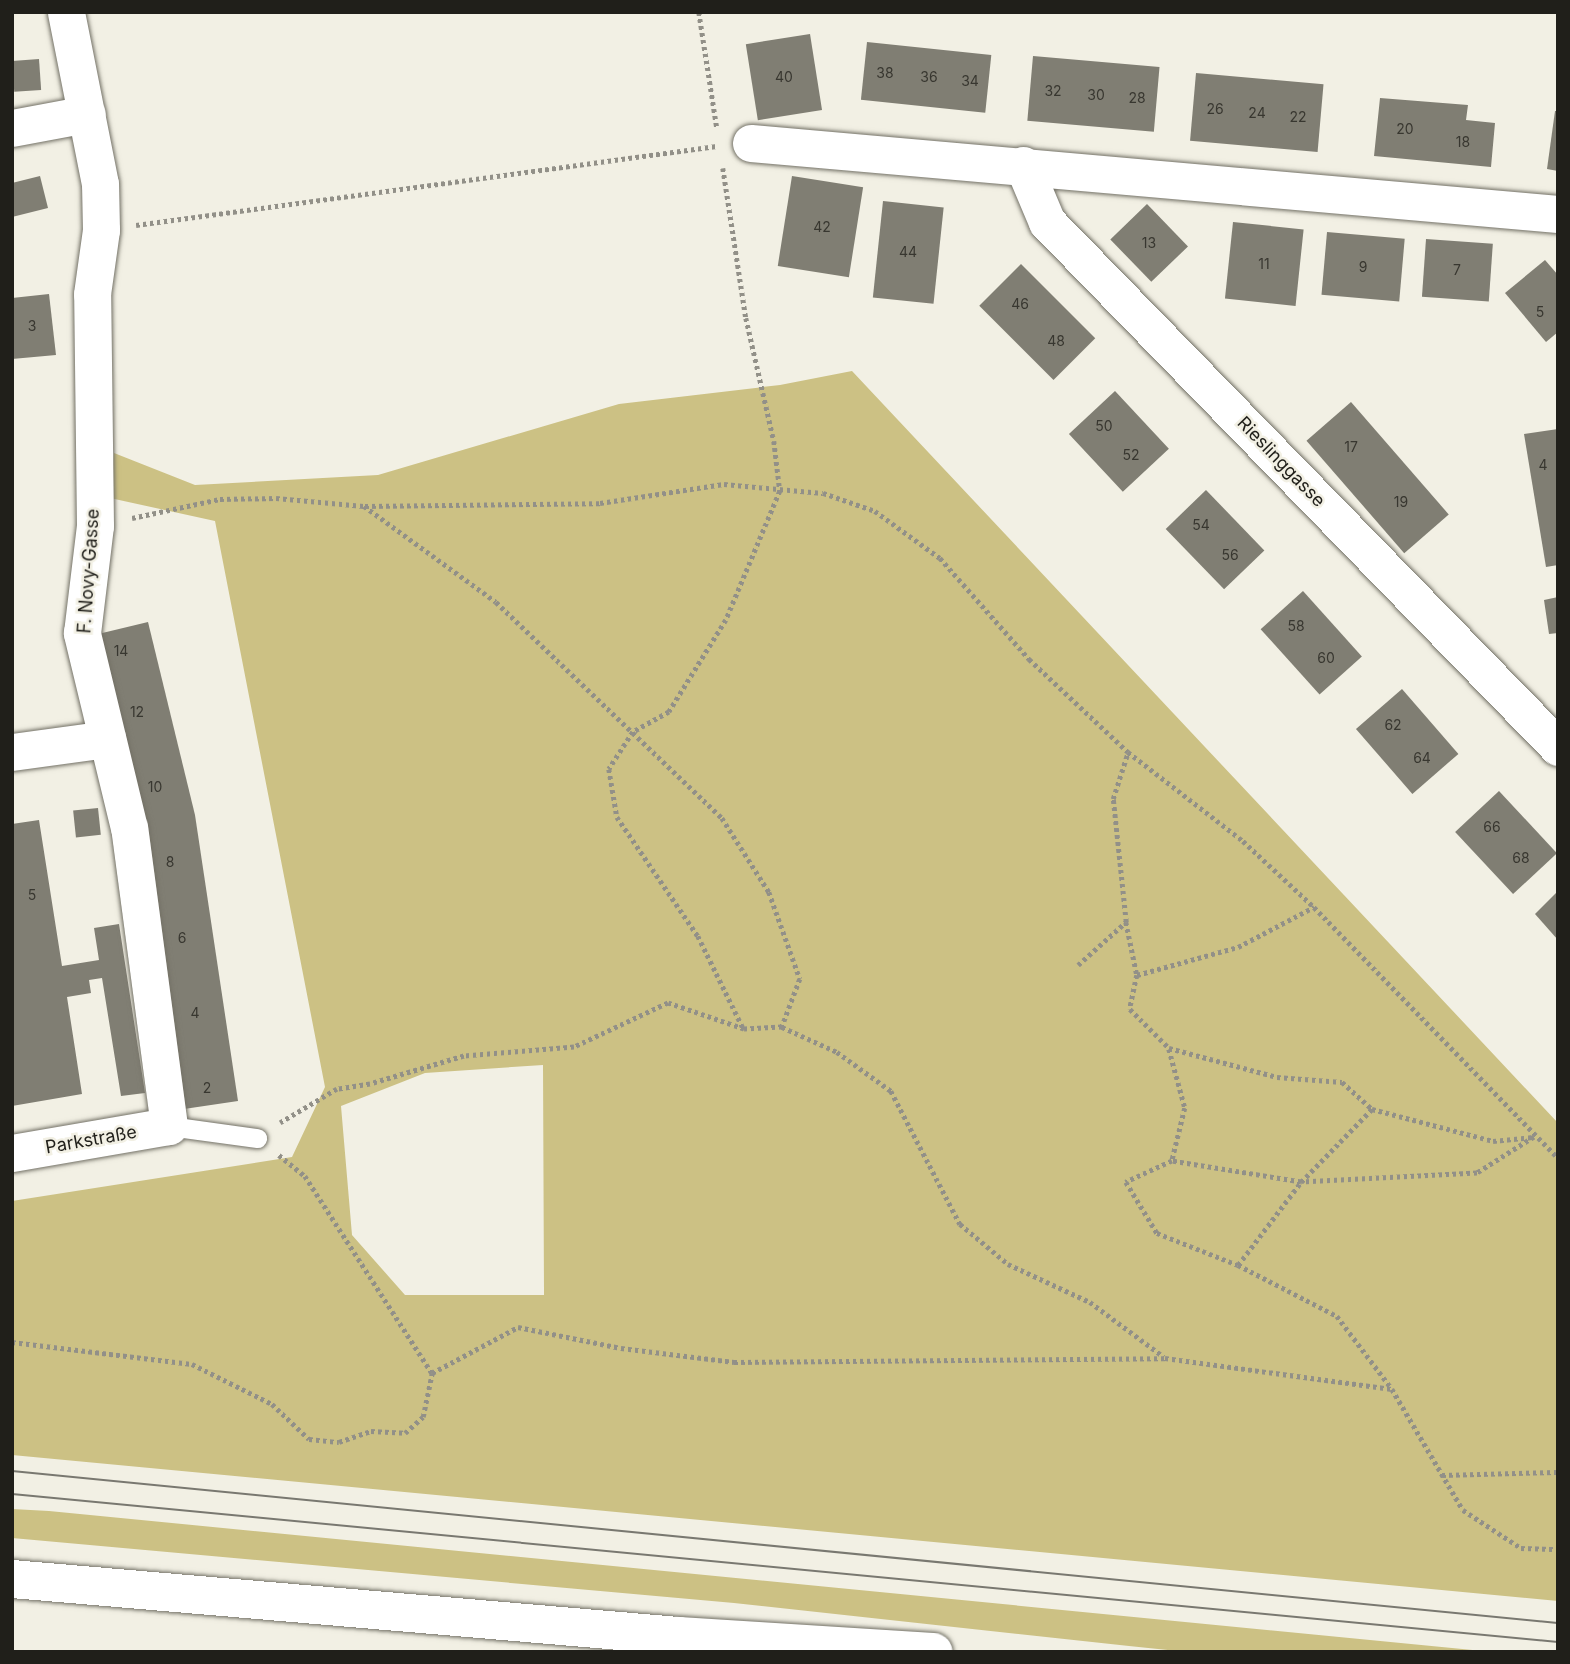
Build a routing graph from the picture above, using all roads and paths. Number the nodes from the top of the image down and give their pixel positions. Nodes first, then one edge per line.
1 (66, 12) edge
2 (699, 12) edge
3 (87, 114) junction
4 (12, 128) edge
5 (735, 144) junction
6 (1023, 166) junction
7 (1558, 214) edge
8 (101, 230) junction
9 (780, 491) junction
10 (364, 506) junction
11 (154, 514) dead end
12 (633, 732) junction
13 (107, 738) junction
14 (1558, 747) edge
15 (12, 752) edge
16 (1128, 752) junction
17 (1314, 906) junction
18 (1126, 922) junction
19 (1078, 965) dead end
20 (1136, 975) junction
21 (782, 1027) junction
22 (744, 1029) junction
23 (1169, 1048) junction
24 (1372, 1109) junction
25 (169, 1126) junction
26 (1534, 1137) junction
27 (257, 1138) junction
28 (12, 1153) edge
29 (1558, 1158) edge
30 (1171, 1161) junction
31 (1301, 1182) junction
32 (1238, 1265) junction
33 (12, 1342) edge
34 (1165, 1358) junction
35 (432, 1373) junction
36 (1392, 1389) junction
37 (1558, 1472) edge
38 (1441, 1475) junction
39 (1558, 1549) edge
40 (12, 1579) edge
41 (933, 1652) edge

1 - 3 street, F. Novy-Gasse
2 - 5 path
3 - 4 street
3 - 8 street, F. Novy-Gasse
5 - 6 street
5 - 8 path
5 - 9 path
6 - 7 street
6 - 14 street, Rieslinggasse
8 - 13 street, F. Novy-Gasse
9 - 10 path
9 - 12 path
9 - 16 path
10 - 11 path
10 - 12 path
12 - 21 path
12 - 22 path
13 - 15 street
13 - 25 street, F. Novy-Gasse
16 - 17 path
16 - 18 path
17 - 20 path
17 - 26 path
18 - 19 path
18 - 20 path
20 - 23 path
21 - 22 path
21 - 34 path
22 - 27 path
23 - 24 path
23 - 30 path
24 - 26 path
24 - 31 path
25 - 27 lane
25 - 28 street, Parkstraße
26 - 29 path
26 - 31 path
27 - 35 path
30 - 31 path
30 - 32 path
31 - 32 path
32 - 36 path
33 - 35 path
34 - 35 path
34 - 36 path
36 - 38 path
37 - 38 path
38 - 39 path
40 - 41 main road

